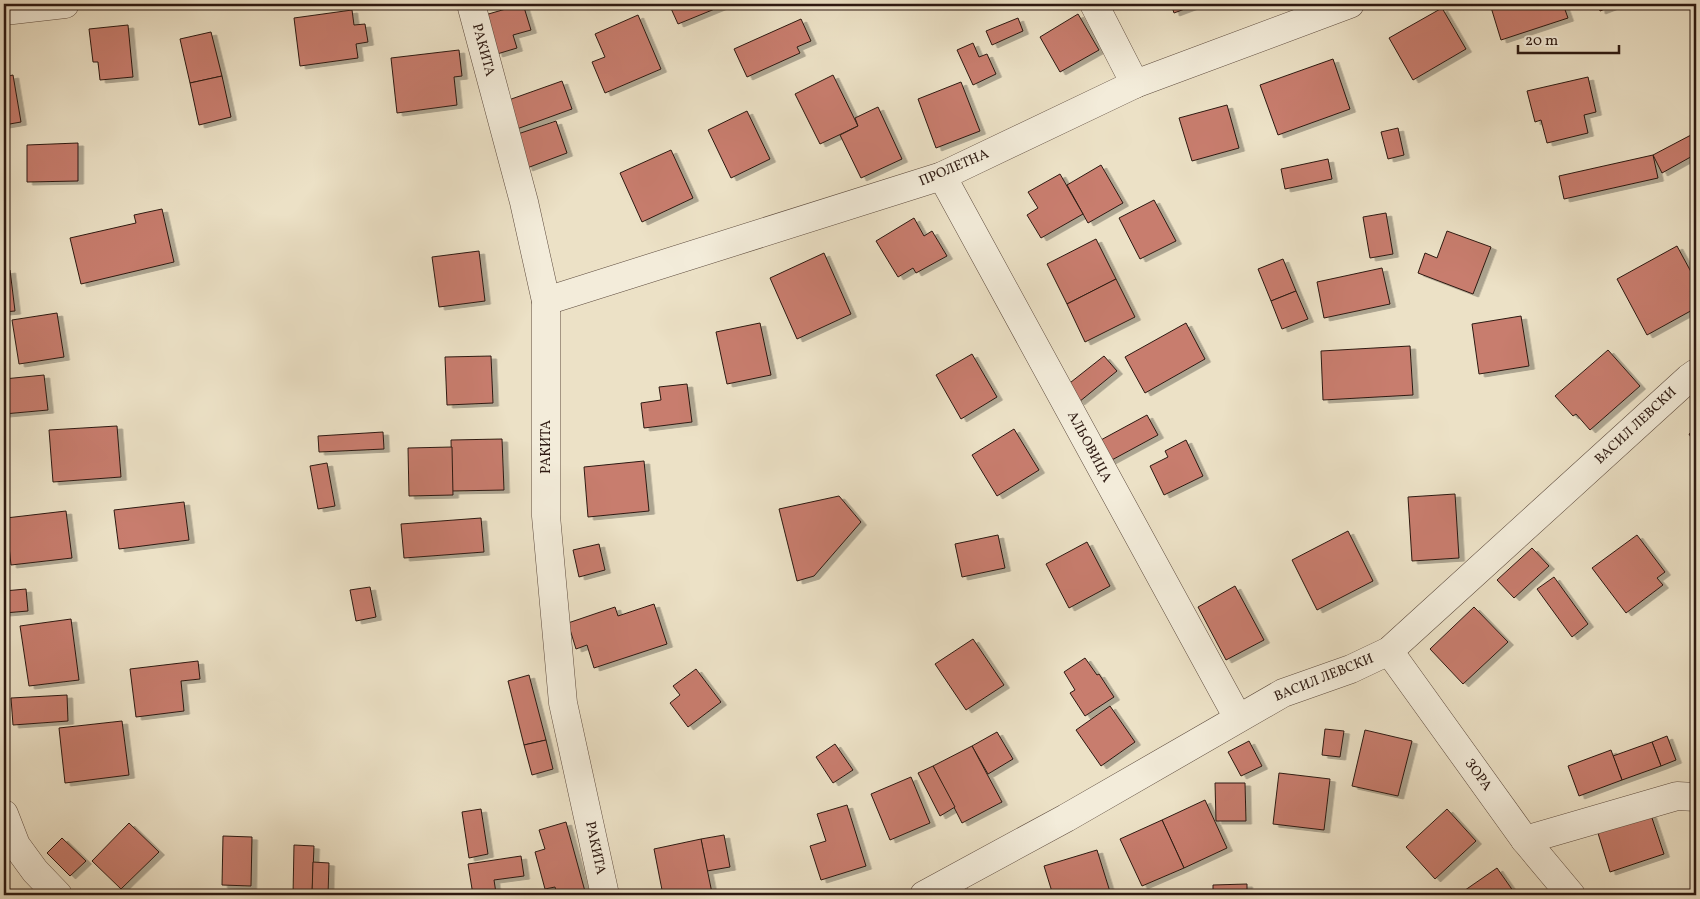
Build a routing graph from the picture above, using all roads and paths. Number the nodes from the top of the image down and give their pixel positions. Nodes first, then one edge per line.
1 (65, 4) edge
2 (471, 4) edge
3 (1094, 4) edge
4 (1350, 4) edge
5 (4, 11) edge
6 (1135, 84) junction
7 (942, 176) junction
8 (546, 301) junction
9 (1696, 373) edge
10 (1389, 651) junction
11 (1238, 718) junction
12 (1696, 797) edge
13 (4, 814) edge
14 (1525, 840) junction
15 (58, 895) edge
16 (605, 895) edge
17 (924, 895) edge
18 (1570, 895) edge

1 - 5 street
2 - 8 street, РАКИТА
3 - 6 street
4 - 6 street, ПРОЛЕТНА
6 - 7 street, ПРОЛЕТНА
7 - 8 street, ПРОЛЕТНА
7 - 11 street, АЛЬОВИЦА
8 - 16 street, РАКИТА
9 - 10 street, ВАСИЛ ЛЕВСКИ
10 - 11 street, ВАСИЛ ЛЕВСКИ
10 - 14 street, ЗОРА
11 - 17 street, ВАСИЛ ЛЕВСКИ
12 - 14 street
13 - 15 street
14 - 18 street, ЗОРА

